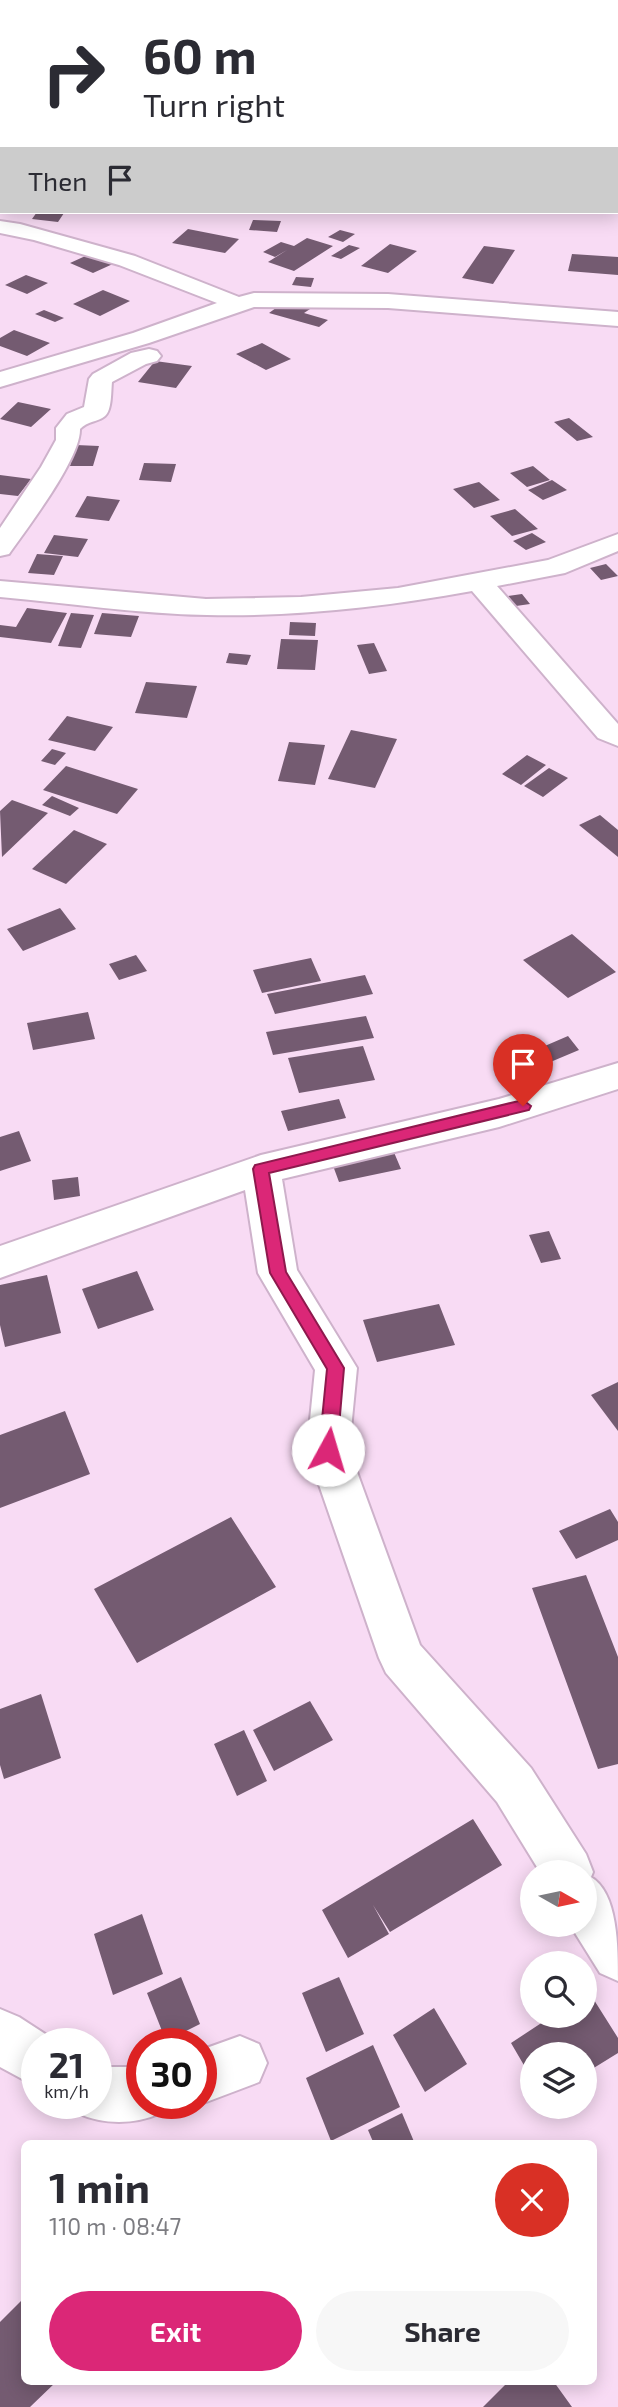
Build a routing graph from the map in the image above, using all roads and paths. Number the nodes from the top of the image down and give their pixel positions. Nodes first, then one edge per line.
1 (0, 227) edge
2 (246, 302) junction
3 (618, 319) edge
4 (216, 336) dead end
5 (166, 354) dead end
6 (0, 380) edge
7 (618, 542) edge
8 (0, 548) edge
9 (478, 581) junction
10 (0, 589) edge
11 (618, 737) edge
12 (618, 1076) edge
13 (261, 1169) junction
14 (0, 1262) edge
15 (561, 1860) edge
16 (597, 1921) edge
17 (618, 1955) edge
18 (0, 2036) edge
19 (21, 2050) edge

1 - 2 street
2 - 3 street
2 - 4 street
2 - 6 street
5 - 8 street
7 - 9 street
9 - 10 street
9 - 11 street
12 - 13 street
13 - 14 street
13 - 15 street
16 - 17 street
18 - 19 street

